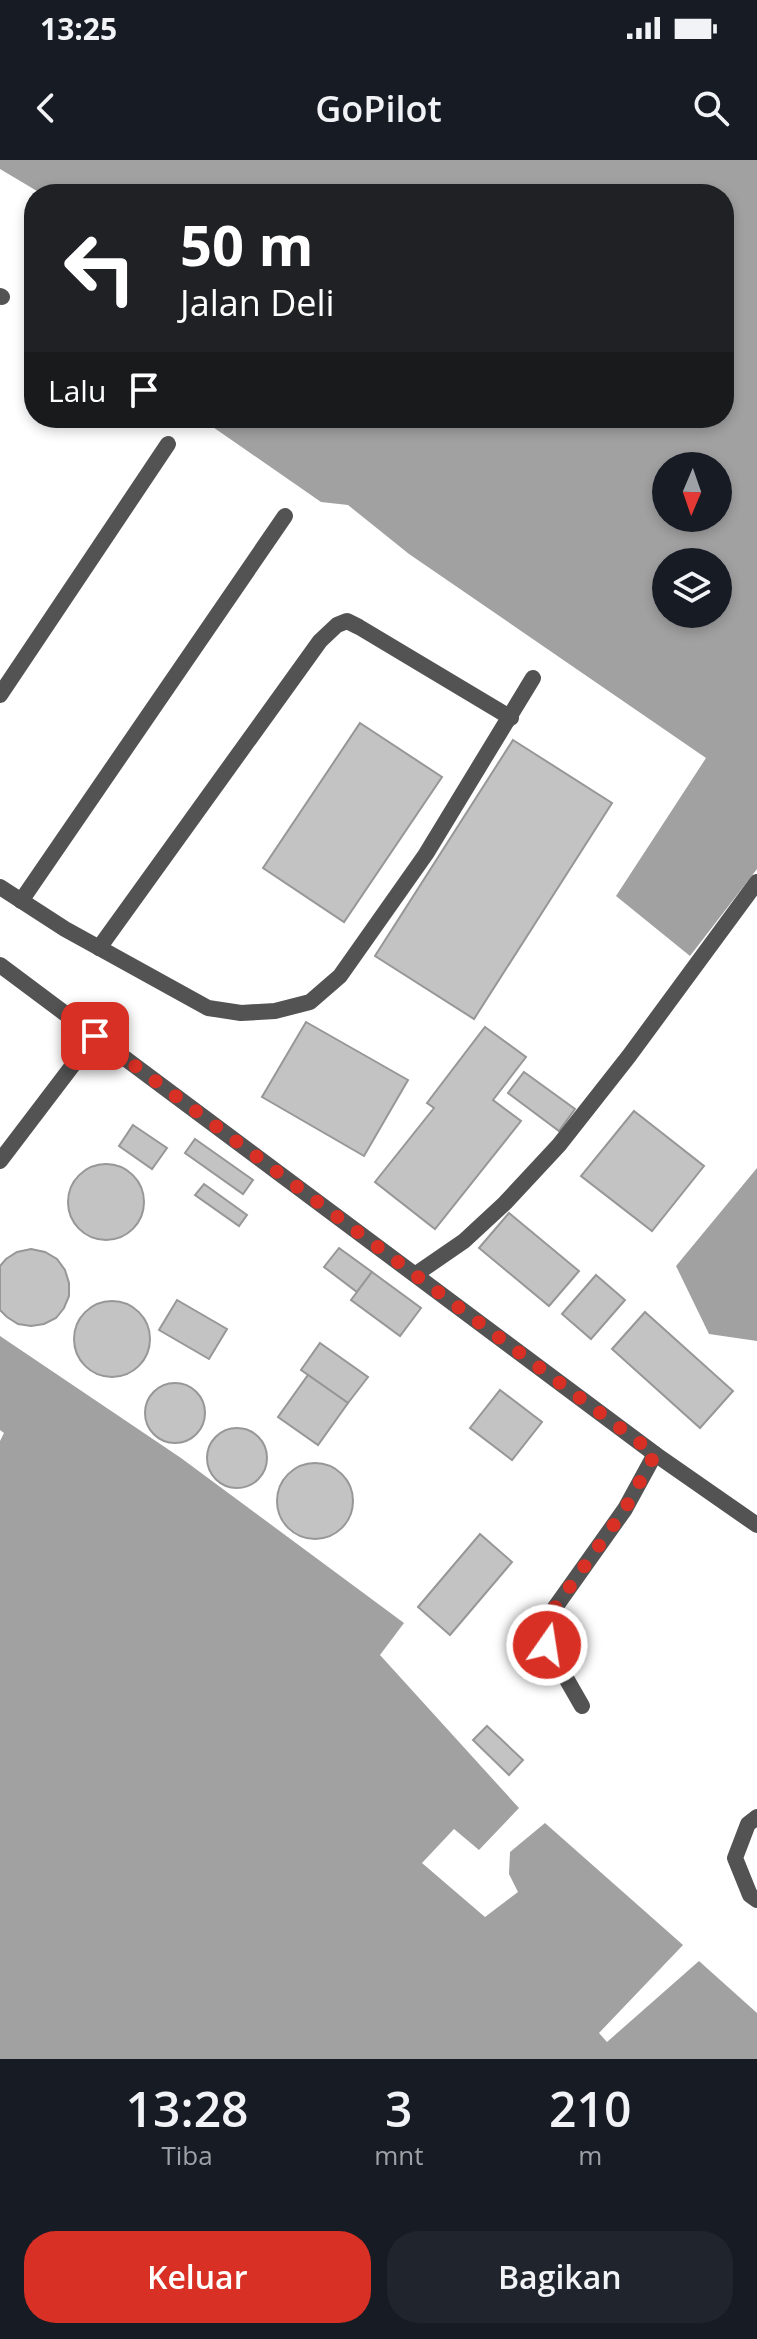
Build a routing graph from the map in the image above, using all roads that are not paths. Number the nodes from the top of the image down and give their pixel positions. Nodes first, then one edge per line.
1 (168, 444) dead end
2 (285, 516) dead end
3 (533, 678) dead end
4 (0, 695) edge
5 (511, 718) junction
6 (757, 882) edge
7 (0, 887) edge
8 (21, 901) junction
9 (99, 948) junction
10 (0, 965) edge
11 (95, 1036) junction
12 (0, 1161) edge
13 (416, 1274) junction
14 (655, 1454) junction
15 (757, 1525) edge
16 (582, 1706) dead end
17 (757, 1817) edge
18 (757, 1900) edge

1 - 4 lane
2 - 8 lane
3 - 5 lane
5 - 9 lane
5 - 9 lane
6 - 13 lane
7 - 8 lane
8 - 9 lane
10 - 11 lane
11 - 12 lane
11 - 13 lane
13 - 14 lane
14 - 15 lane
14 - 16 lane
17 - 18 lane

